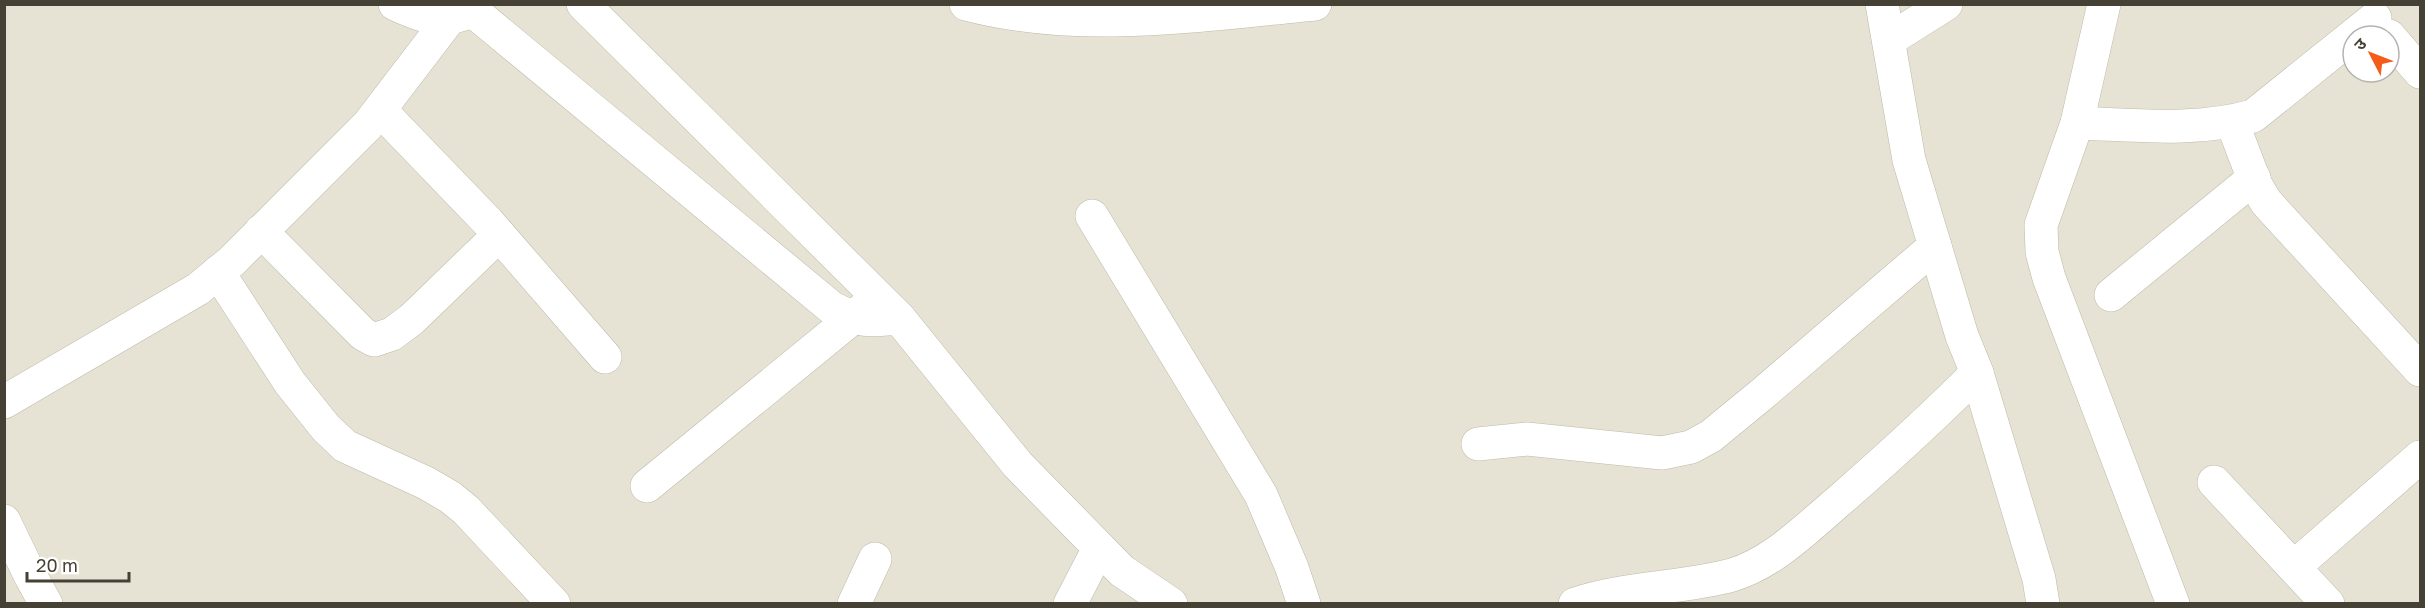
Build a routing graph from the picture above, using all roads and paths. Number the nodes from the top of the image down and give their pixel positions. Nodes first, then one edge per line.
1 (395, 4) edge
2 (583, 4) edge
3 (966, 4) edge
4 (1315, 4) edge
5 (1882, 4) edge
6 (1946, 4) edge
7 (2104, 4) edge
8 (469, 12) edge
9 (1889, 40) junction
10 (2401, 49) edge
11 (2341, 52) edge
12 (2421, 72) edge
13 (380, 110) junction
14 (2232, 122) junction
15 (2078, 123) junction
16 (2254, 178) junction
17 (1092, 216) dead end
18 (261, 231) junction
19 (500, 235) junction
20 (1935, 246) junction
21 (218, 272) junction
22 (2111, 295) dead end
23 (888, 307) junction
24 (852, 319) junction
25 (605, 357) dead end
26 (2421, 370) edge
27 (1977, 373) junction
28 (4, 402) edge
29 (1478, 444) dead end
30 (2421, 457) edge
31 (2214, 482) dead end
32 (647, 486) dead end
33 (4, 521) edge
34 (1099, 548) junction
35 (875, 559) dead end
36 (2294, 567) junction
37 (1657, 595) edge
38 (46, 603) edge
39 (554, 603) edge
40 (854, 603) edge
41 (1070, 603) edge
42 (1171, 603) edge
43 (1304, 603) edge
44 (1575, 603) edge
45 (2043, 603) edge
46 (2173, 603) edge
47 (2328, 603) edge

1 - 8 street
2 - 23 street
3 - 4 street
5 - 9 street
6 - 9 street
7 - 15 street
8 - 13 street
8 - 24 street
9 - 20 street
10 - 12 street
11 - 14 street
13 - 18 street
13 - 19 street
14 - 15 street
14 - 16 street
15 - 46 street
16 - 22 street
16 - 26 street
17 - 43 street
18 - 19 street
18 - 21 street
19 - 25 street
20 - 27 street
20 - 29 street
21 - 28 street
21 - 39 street
23 - 24 street
23 - 34 street
24 - 32 street
27 - 37 street
27 - 45 street
30 - 36 street
31 - 36 street
33 - 38 street
34 - 41 street
34 - 42 street
35 - 40 street
36 - 47 street
37 - 44 street

